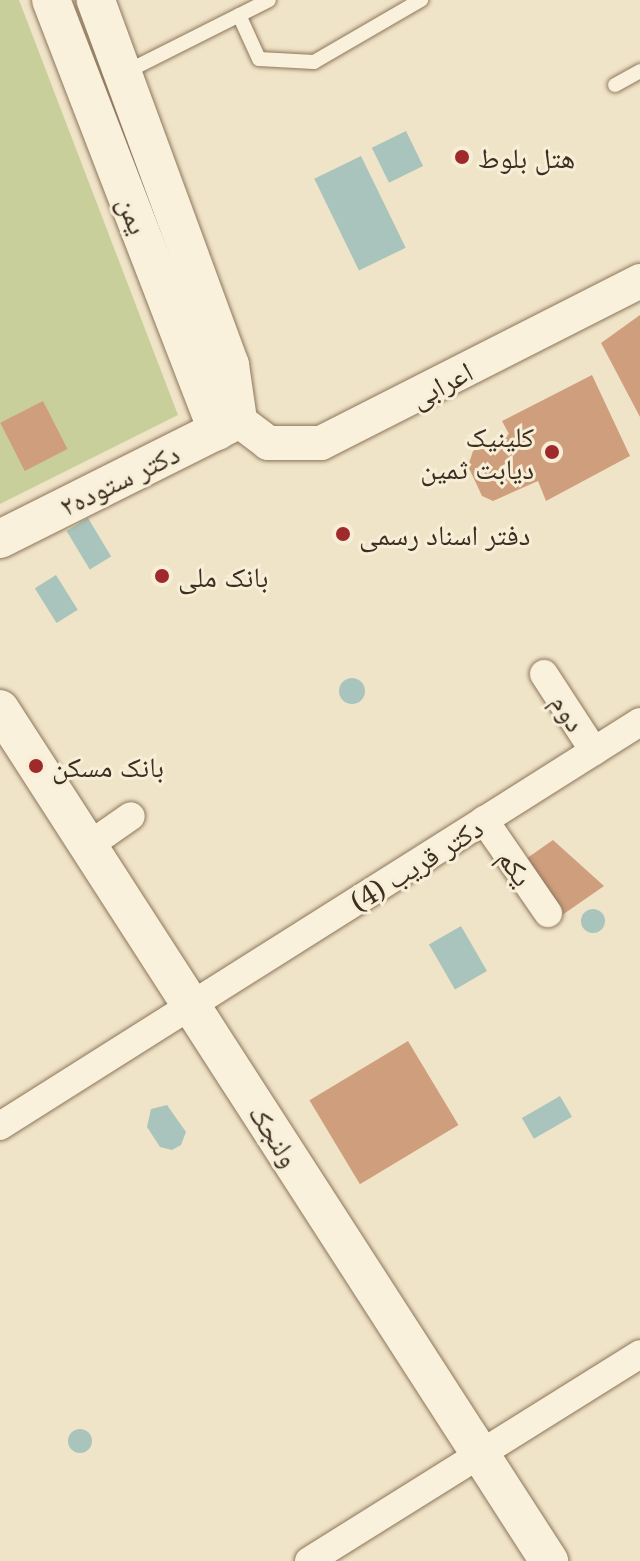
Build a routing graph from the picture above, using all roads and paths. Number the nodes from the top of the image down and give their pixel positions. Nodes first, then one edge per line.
1 (51, 0) edge
2 (96, 0) edge
3 (269, 0) edge
4 (421, 0) edge
5 (239, 15) junction
6 (640, 71) edge
7 (124, 73) junction
8 (615, 85) dead end
9 (85, 88) junction
10 (640, 281) edge
11 (228, 426) junction
12 (0, 539) edge
13 (544, 674) dead end
14 (0, 709) edge
15 (640, 722) edge
16 (594, 751) junction
17 (131, 816) dead end
18 (484, 820) junction
19 (88, 846) junction
20 (548, 913) dead end
21 (191, 1006) junction
22 (0, 1126) edge
23 (640, 1354) edge
24 (480, 1454) junction
25 (309, 1561) edge
26 (549, 1561) edge

1 - 9 main road, یمن
2 - 7 main road, یمن
3 - 5 lane
4 - 5 lane
5 - 7 lane
6 - 8 lane
7 - 9 main road
7 - 11 main road, یمن
9 - 11 main road, یمن
10 - 11 street, اعرابی
11 - 12 main road, دکتر ستوده۲
13 - 16 street, دوم
14 - 19 main road, ولنجک
15 - 16 street, دکتر قریب (4)
16 - 18 street, دکتر قریب (4)
17 - 19 street
18 - 20 street, یکم
18 - 21 street, دکتر قریب (4)
19 - 21 main road, ولنجک
21 - 22 street, دکتر قریب (4)
21 - 24 main road, ولنجک
23 - 24 street
24 - 25 street
24 - 26 main road, ولنجک

